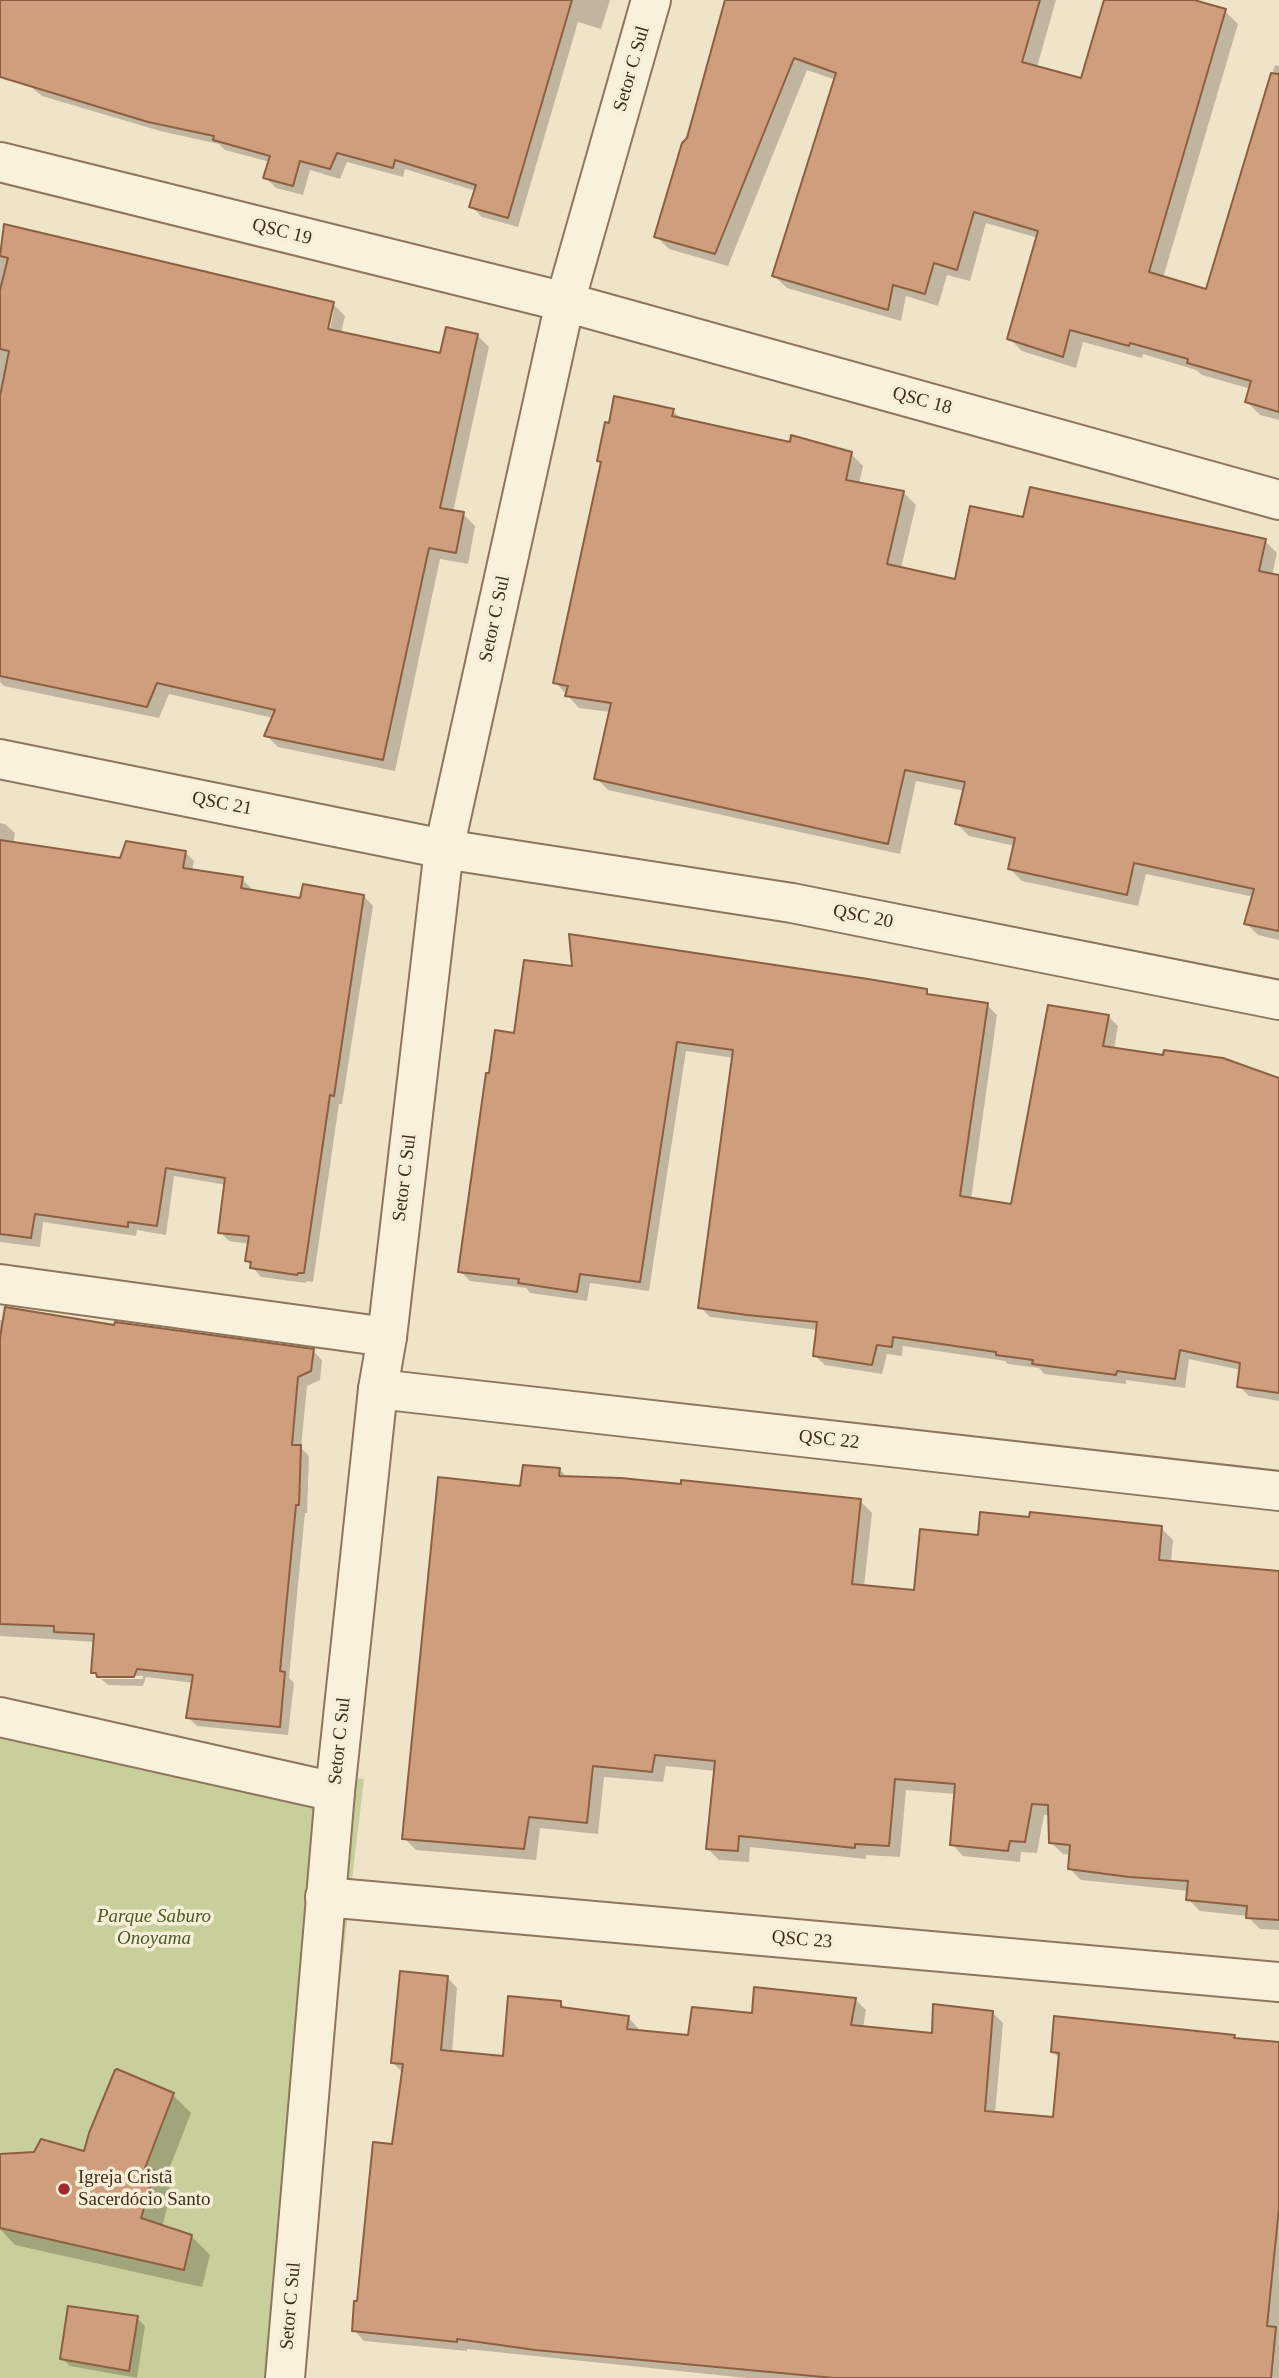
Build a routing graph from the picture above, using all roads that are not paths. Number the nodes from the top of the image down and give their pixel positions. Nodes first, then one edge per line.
1 (651, 0) edge
2 (0, 162) edge
3 (565, 302) junction
4 (1279, 500) edge
5 (0, 759) edge
6 (444, 849) junction
7 (1279, 1000) edge
8 (0, 1284) edge
9 (387, 1337) junction
10 (378, 1389) junction
11 (1279, 1491) edge
12 (0, 1717) edge
13 (334, 1792) junction
14 (325, 1897) junction
15 (1279, 1982) edge
16 (285, 2378) edge

1 - 3 street, Setor C Sul
2 - 3 street, QSC 19
3 - 4 street, QSC 18
3 - 6 street, Setor C Sul
5 - 6 street, QSC 21
6 - 7 street, QSC 20
6 - 9 street, Setor C Sul
8 - 9 street
9 - 10 street, Setor C Sul
10 - 11 street, QSC 22
10 - 13 street, Setor C Sul
12 - 13 street
13 - 14 street, Setor C Sul
14 - 15 street, QSC 23
14 - 16 street, Setor C Sul

